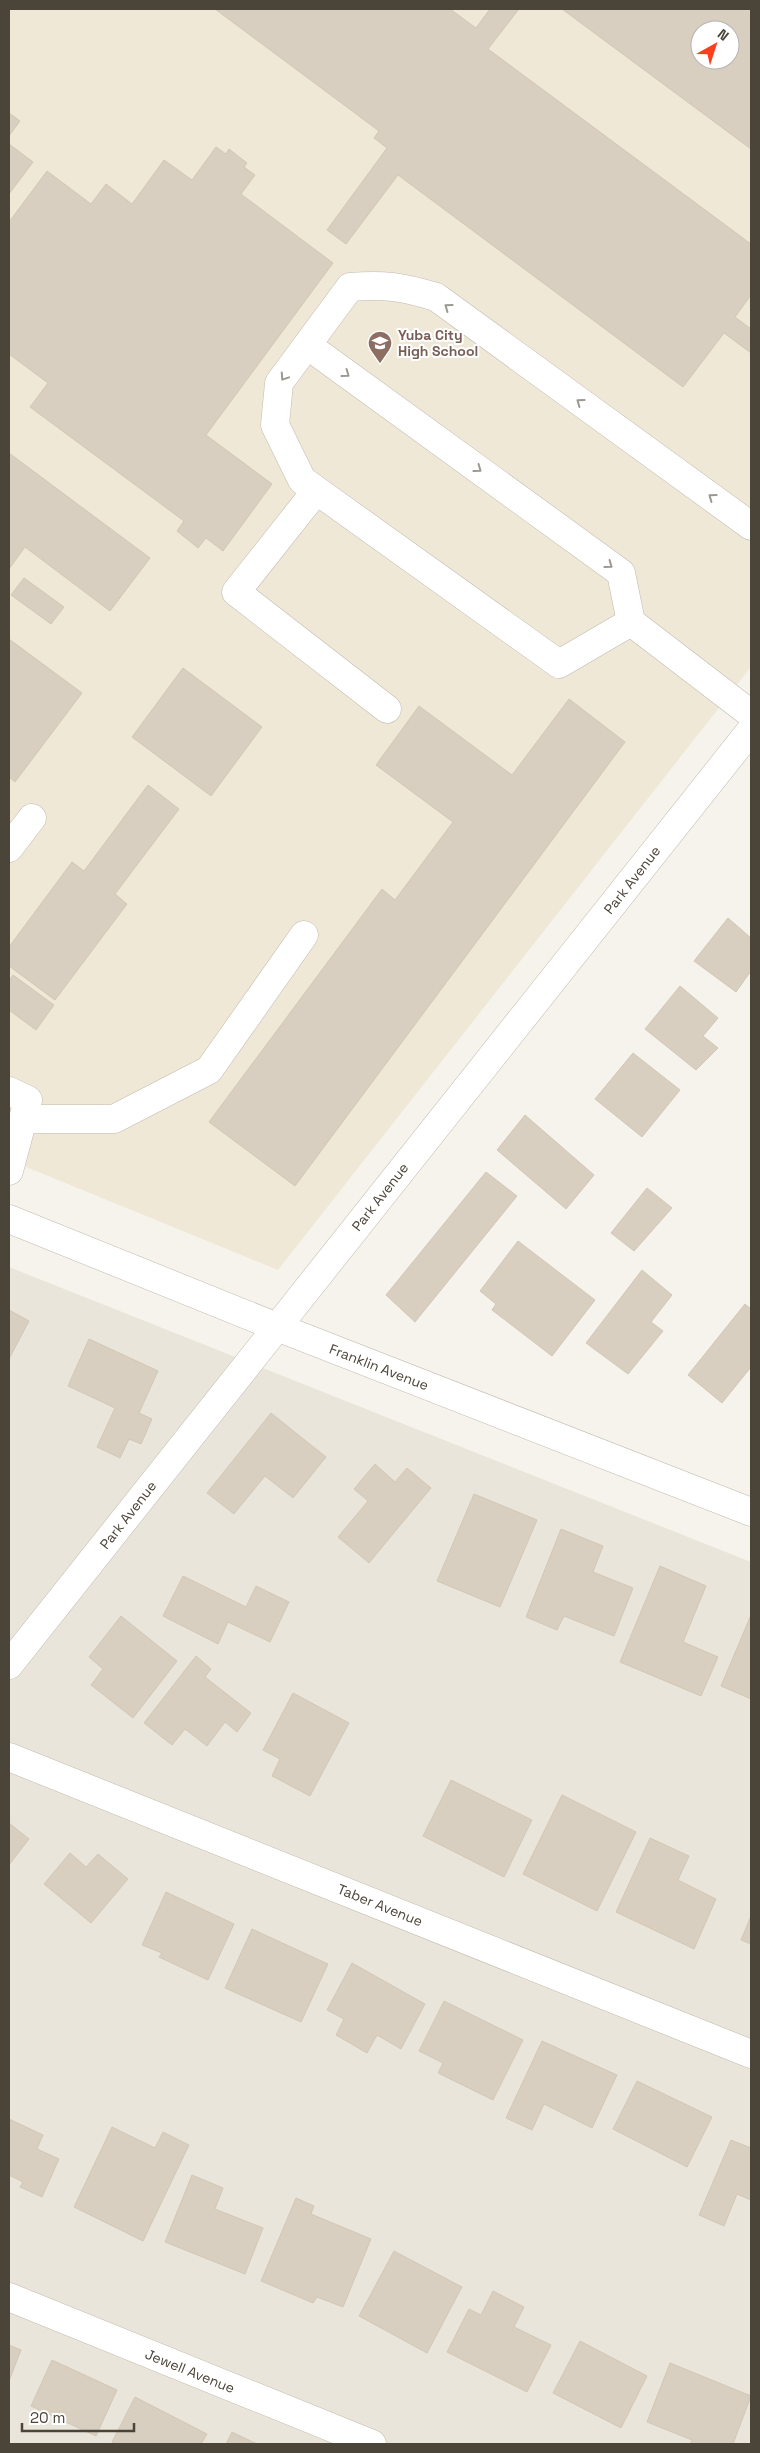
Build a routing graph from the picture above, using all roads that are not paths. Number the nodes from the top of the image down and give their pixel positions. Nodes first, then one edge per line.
1 (307, 345) junction
2 (316, 491) junction
3 (751, 526) edge
4 (631, 622) junction
5 (387, 709) dead end
6 (751, 714) edge
7 (751, 730) edge
8 (32, 818) dead end
9 (9, 848) edge
10 (304, 935) dead end
11 (9, 1091) edge
12 (23, 1119) junction
13 (9, 1171) edge
14 (9, 1219) edge
15 (277, 1327) junction
16 (748, 1504) edge
17 (9, 1666) edge
18 (9, 1757) edge
19 (751, 2054) edge
20 (9, 2297) edge
21 (372, 2444) edge

1 -> 2 street
3 -> 1 street
1 -> 4 street
2 - 4 street
2 - 5 street
4 - 6 street
7 - 15 street, Park Avenue
8 - 9 street
10 - 12 street
11 - 12 street
12 - 13 street
14 - 15 street, Franklin Avenue
15 - 16 street, Franklin Avenue
15 - 17 street, Park Avenue
18 - 19 street, Taber Avenue
20 - 21 street, Jewell Avenue

